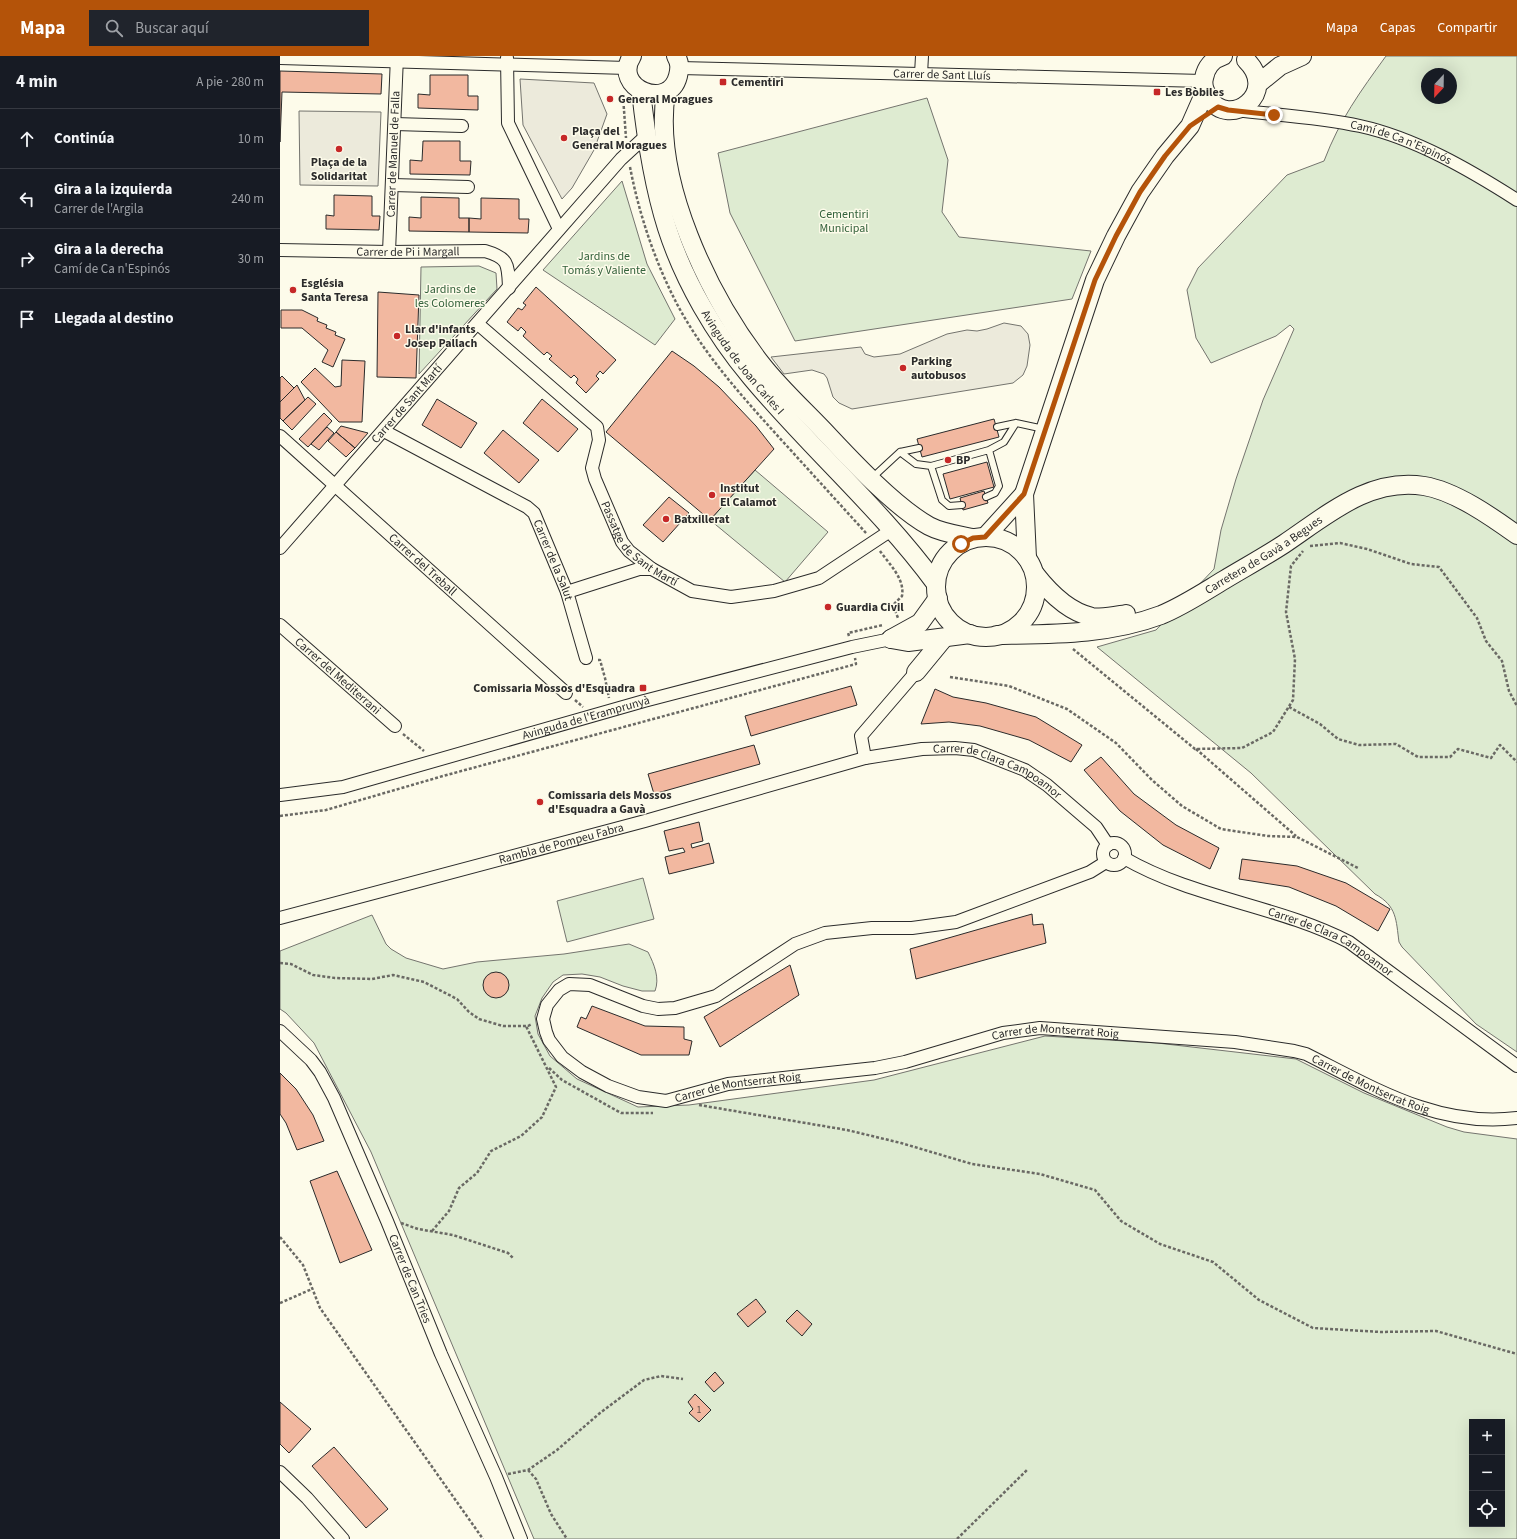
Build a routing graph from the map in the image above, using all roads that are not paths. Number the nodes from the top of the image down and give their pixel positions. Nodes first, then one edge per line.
1 (922, 56) edge
2 (1302, 56) edge
3 (280, 58) edge
4 (1216, 58) edge
5 (1242, 58) edge
6 (397, 59) edge
7 (507, 60) edge
8 (680, 61) edge
9 (630, 62) edge
10 (1280, 66) junction
11 (921, 74) junction
12 (1258, 86) junction
13 (1204, 87) junction
14 (641, 91) junction
15 (666, 92) junction
16 (1226, 108) junction
17 (1274, 115) junction
18 (395, 124) junction
19 (462, 126) dead end
20 (1190, 126) junction
21 (646, 136) junction
22 (392, 185) junction
23 (468, 187) dead end
24 (1517, 200) edge
25 (559, 229) junction
26 (280, 250) edge
27 (389, 252) junction
28 (509, 288) junction
29 (478, 324) junction
30 (1016, 423) junction
31 (996, 427) dead end
32 (1046, 430) junction
33 (384, 431) junction
34 (283, 440) edge
35 (919, 448) dead end
36 (989, 450) junction
37 (900, 452) junction
38 (931, 466) junction
39 (872, 479) junction
40 (335, 485) junction
41 (1024, 494) junction
42 (986, 497) dead end
43 (962, 504) dead end
44 (1517, 523) edge
45 (893, 529) junction
46 (1517, 535) edge
47 (979, 538) junction
48 (280, 548) edge
49 (1027, 558) junction
50 (652, 569) junction
51 (1035, 574) junction
52 (937, 591) junction
53 (566, 592) junction
54 (280, 625) edge
55 (970, 634) junction
56 (895, 635) junction
57 (997, 635) junction
58 (944, 638) junction
59 (586, 658) road end
60 (916, 672) junction
61 (566, 694) dead end
62 (395, 726) dead end
63 (865, 758) junction
64 (280, 795) edge
65 (1108, 845) junction
66 (1124, 858) junction
67 (1106, 862) junction
68 (280, 918) edge
69 (280, 1031) edge
70 (1517, 1066) edge
71 (1517, 1118) edge
72 (280, 1472) edge
73 (342, 1539) edge
74 (521, 1539) edge

1 - 11 street
2 - 10 main road
3 - 6 street
4 - 13 main road
5 - 10 main road
5 - 12 main road
6 - 7 street
6 - 18 street, Carrer de Manuel de Falla
7 - 9 street
7 - 25 street
8 - 11 street, Carrer de Sant Lluís
8 - 15 main road
9 - 14 main road
10 - 12 main road
11 - 13 street, Carrer de Sant Lluís
12 - 16 main road
12 - 17 street
13 - 16 main road
13 - 20 main road
14 - 15 main road
14 - 21 main road, Avinguda de Joan Carles I
15 - 39 main road, Avinguda de Joan Carles I
16 - 17 street, Camí de Ca n'Espinós
16 - 20 main road
17 - 24 street, Camí de Ca n'Espinós
18 - 19 street
18 - 22 street, Carrer de Manuel de Falla
20 - 32 main road
21 - 25 street, Carrer de Sant Martí
21 - 45 main road, Avinguda de Joan Carles I
22 - 23 street
22 - 27 street, Carrer de Manuel de Falla
25 - 28 street, Carrer de Sant Martí
26 - 27 street, Carrer de Pi i Margall
27 - 28 street, Carrer de Pi i Margall
28 - 29 street, Carrer de Sant Martí
29 - 33 street, Carrer de Sant Martí
29 - 50 street, Passatge de Sant Martí
30 - 31 lane
30 - 32 lane
30 - 36 lane
32 - 41 main road
33 - 40 street, Carrer de Sant Martí
33 - 53 street, Carrer de la Salut
34 - 40 street, Carrer del Treball
35 - 37 lane
36 - 38 lane
36 - 42 lane
37 - 38 lane
37 - 39 lane
38 - 43 lane
39 - 47 main road, Avinguda de Joan Carles I
40 - 48 street, Carrer de Sant Martí
40 - 61 street, Carrer del Treball
41 - 47 main road
41 - 49 main road
44 - 51 main road, Carretera de Gavà a Begues
45 - 50 street, Passatge de Sant Martí
45 - 52 main road, Avinguda de Joan Carles I
46 - 57 main road, Carretera de Gavà a Begues
47 - 49 main road
47 - 52 main road
49 - 51 main road
50 - 53 street
51 - 57 main road
52 - 55 main road
52 - 56 main road
53 - 59 street, Carrer de la Salut
54 - 62 street, Carrer del Mediterrani
55 - 57 main road
55 - 58 main road
56 - 58 main road
56 - 60 main road
56 - 64 street, Avinguda de l'Eramprunyà
58 - 60 main road
60 - 63 street
63 - 65 street, Carrer de Clara Campoamor
63 - 68 street, Rambla de Pompeu Fabra
65 - 66 street
65 - 67 street
66 - 67 street
66 - 70 street, Carrer de Clara Campoamor
67 - 71 street, Carrer de Montserrat Roig
69 - 74 street, Carrer de Can Tries
72 - 73 street

